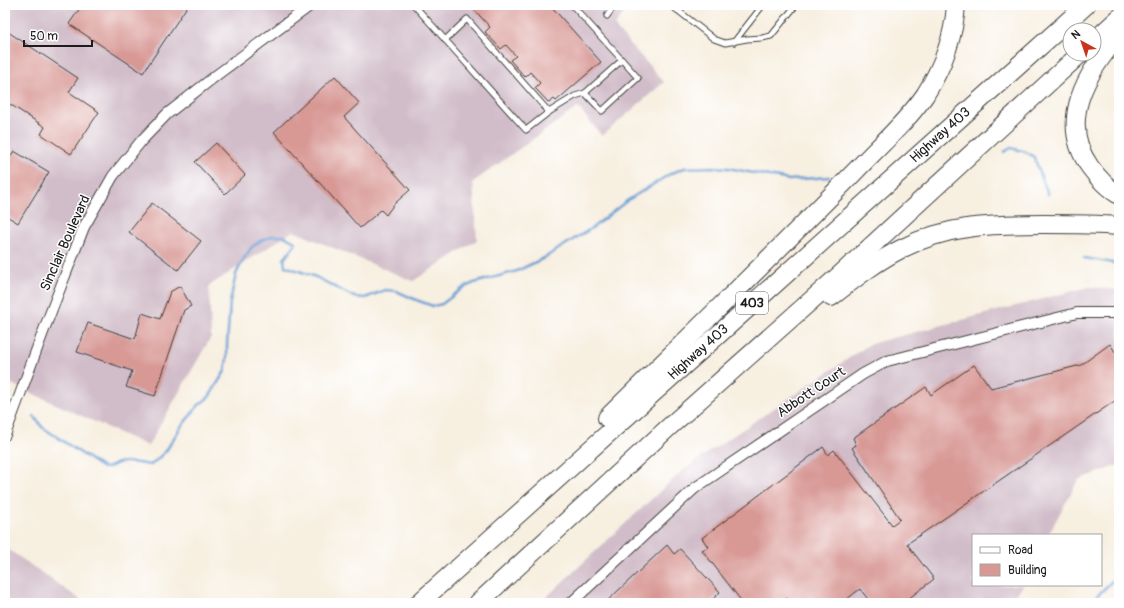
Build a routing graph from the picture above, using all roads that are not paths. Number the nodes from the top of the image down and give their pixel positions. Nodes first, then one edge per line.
1 (311, 5) edge
2 (414, 5) edge
3 (572, 5) edge
4 (615, 5) edge
5 (671, 5) edge
6 (680, 5) edge
7 (764, 5) edge
8 (796, 5) edge
9 (956, 5) edge
10 (1075, 5) edge
11 (1086, 5) edge
12 (677, 10) junction
13 (607, 16) dead end
14 (1119, 18) edge
15 (1102, 34) edge
16 (1119, 35) edge
17 (445, 40) junction
18 (734, 42) junction
19 (1037, 48) junction
20 (622, 60) junction
21 (1071, 62) edge
22 (585, 93) junction
23 (549, 112) junction
24 (1119, 195) edge
25 (1119, 226) edge
26 (1119, 313) edge
27 (669, 427) junction
28 (5, 435) edge
29 (507, 523) junction
30 (419, 603) edge
31 (478, 603) edge
32 (571, 603) edge

1 - 28 street, Sinclair Boulevard
2 - 17 lane
3 - 20 lane
4 - 13 lane
5 - 12 lane
6 - 12 lane
7 - 18 lane
8 - 18 lane
9 - 29 highway
10 - 19 highway
11 - 19 highway, Highway 403 / 403
12 - 18 lane
14 - 15 highway
16 - 24 highway
17 - 23 lane
17 - 23 lane
19 - 29 highway, Highway 403 / 403
20 - 22 lane
20 - 22 lane
21 - 27 highway, 403
22 - 23 lane
25 - 27 highway
26 - 32 street, Abbott Court
27 - 31 highway, 403
29 - 30 highway, Highway 403 / 403

